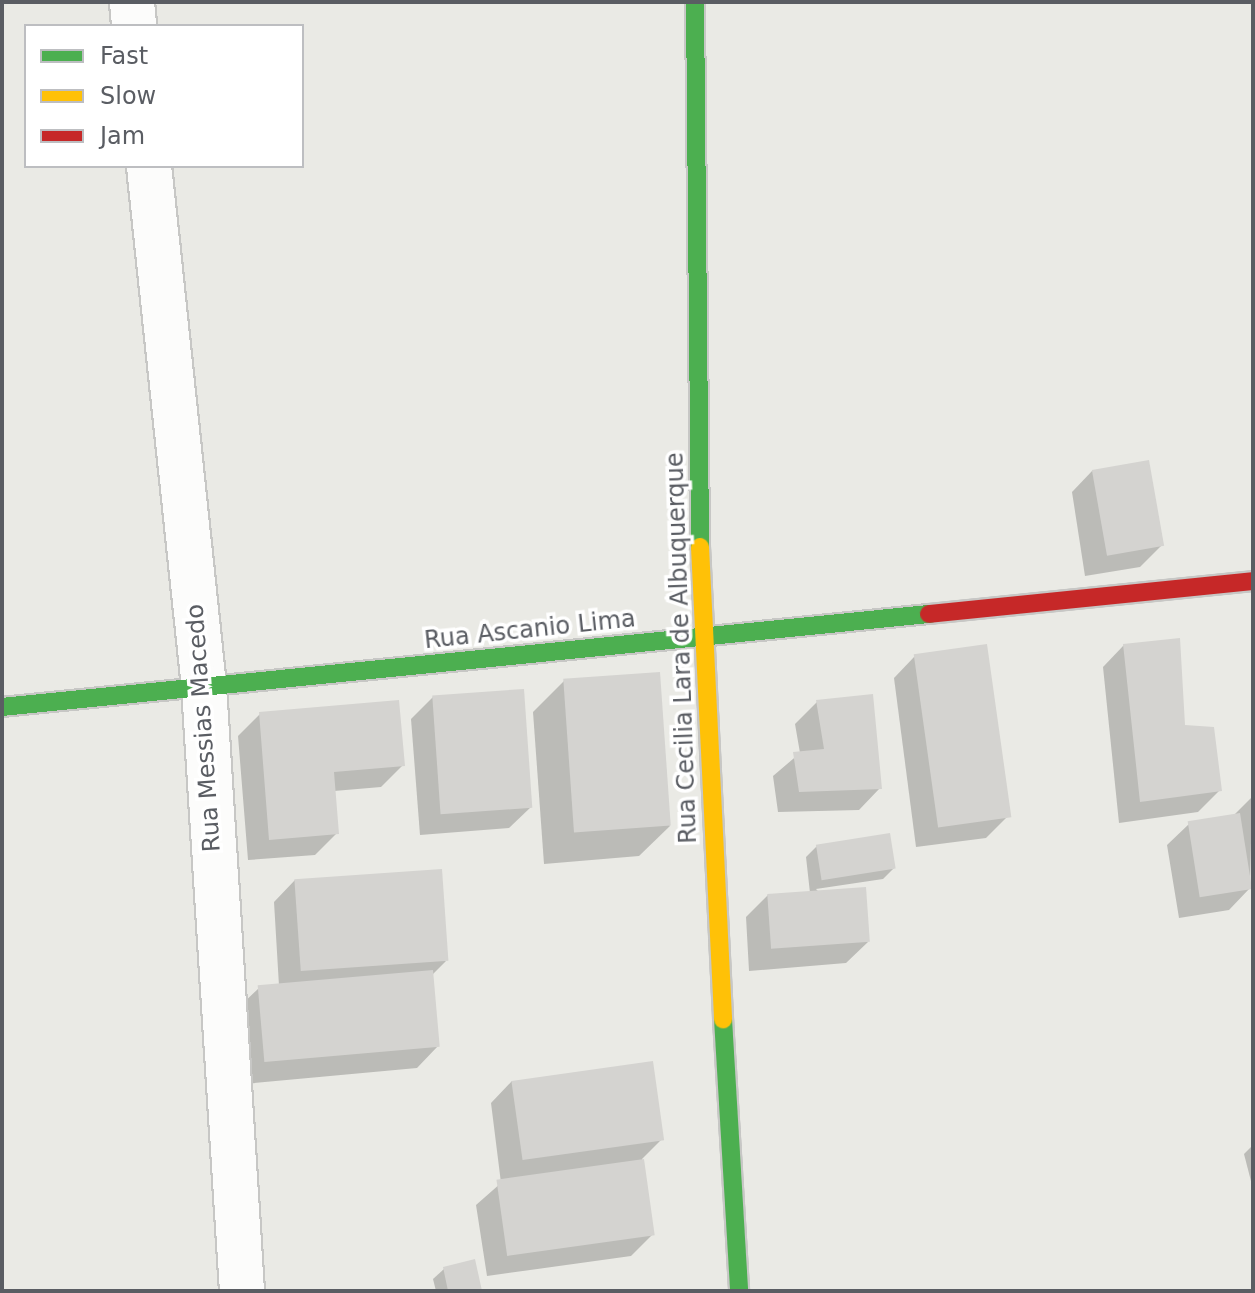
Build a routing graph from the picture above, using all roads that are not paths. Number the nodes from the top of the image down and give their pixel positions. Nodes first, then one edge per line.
1 (132, 2) edge
2 (695, 2) edge
3 (134, 24) edge
4 (149, 168) edge
5 (1253, 581) edge
6 (701, 637) junction
7 (204, 687) junction
8 (2, 707) edge
9 (242, 1291) edge
10 (739, 1291) edge

1 - 3 street
2 - 6 street, Rua Cecilia Lara de Albuquerque
4 - 7 street, Rua Messias Macedo
5 - 6 street, Rua Ascanio Lima
6 - 7 street, Rua Ascanio Lima
6 - 10 street, Rua Cecilia Lara de Albuquerque
7 - 8 street, Rua Ascanio Lima
7 - 9 street, Rua Messias Macedo

